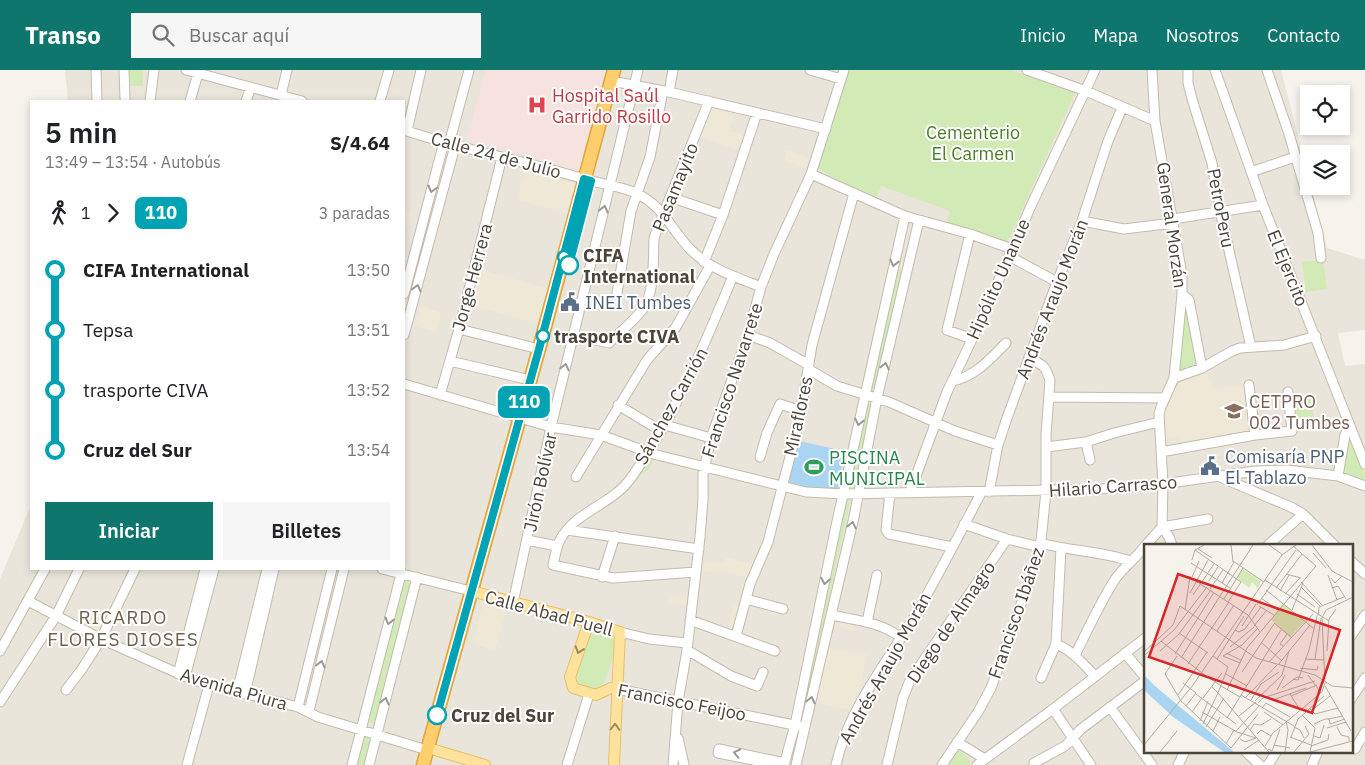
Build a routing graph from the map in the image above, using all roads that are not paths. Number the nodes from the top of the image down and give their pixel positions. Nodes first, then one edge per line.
1 (96, 70) edge
2 (124, 70) edge
3 (154, 70) edge
4 (186, 70) edge
5 (287, 70) edge
6 (389, 70) edge
7 (421, 70) edge
8 (469, 70) edge
9 (638, 70) edge
10 (673, 70) edge
11 (810, 70) edge
12 (844, 70) edge
13 (1028, 70) edge
14 (1095, 70) edge
15 (1152, 70) edge
16 (1188, 70) edge
17 (1215, 70) edge
18 (1267, 70) edge
19 (198, 72) edge
20 (617, 74) edge
21 (841, 80) junction
22 (634, 86) junction
23 (251, 87) junction
24 (1086, 90) junction
25 (666, 91) junction
26 (125, 98) dead end
27 (286, 98) edge
28 (97, 100) edge
29 (150, 100) edge
30 (190, 100) edge
31 (246, 100) edge
32 (380, 100) edge
33 (709, 101) junction
34 (1122, 108) junction
35 (756, 112) junction
36 (1155, 121) junction
37 (826, 129) junction
38 (405, 131) edge
39 (450, 144) junction
40 (502, 157) junction
41 (1295, 157) junction
42 (1251, 172) junction
43 (811, 174) junction
44 (588, 180) junction
45 (610, 186) junction
46 (854, 193) junction
47 (638, 194) junction
48 (670, 197) junction
49 (1263, 205) junction
50 (1220, 211) junction
51 (663, 212) junction
52 (723, 215) junction
53 (905, 216) junction
54 (919, 220) junction
55 (1173, 221) junction
56 (1082, 222) junction
57 (970, 234) junction
58 (1011, 253) junction
59 (1321, 258) dead end
60 (707, 264) junction
61 (733, 276) junction
62 (1057, 282) junction
63 (761, 287) junction
64 (405, 291) edge
65 (617, 293) dead end
66 (1182, 294) junction
67 (459, 329) junction
68 (405, 331) edge
69 (573, 335) junction
70 (748, 335) junction
71 (1316, 336) junction
72 (972, 339) junction
73 (1006, 343) dead end
74 (1251, 346) junction
75 (539, 349) junction
76 (1029, 357) junction
77 (450, 361) junction
78 (809, 366) junction
79 (1202, 368) junction
80 (1174, 378) junction
81 (530, 380) junction
82 (952, 381) junction
83 (405, 384) edge
84 (1249, 385) dead end
85 (1288, 392) dead end
86 (440, 395) junction
87 (865, 395) junction
88 (1050, 397) junction
89 (877, 398) junction
90 (1165, 398) junction
91 (618, 406) junction
92 (801, 411) junction
93 (523, 419) junction
94 (935, 422) junction
95 (1159, 422) junction
96 (1350, 425) junction
97 (551, 427) junction
98 (663, 428) junction
99 (601, 434) junction
100 (1255, 435) junction
101 (711, 438) junction
102 (1086, 442) junction
103 (998, 445) junction
104 (1046, 448) junction
105 (648, 452) junction
106 (1162, 452) junction
107 (760, 457) dead end
108 (1090, 460) dead end
109 (1365, 464) edge
110 (704, 466) junction
111 (1338, 476) junction
112 (576, 477) dead end
113 (1220, 477) junction
114 (1163, 484) junction
115 (782, 486) junction
116 (1365, 486) edge
117 (1046, 491) junction
118 (910, 492) junction
119 (985, 492) junction
120 (857, 493) junction
121 (890, 493) junction
122 (844, 494) junction
123 (1303, 514) junction
124 (1208, 519) dead end
125 (964, 524) junction
126 (1162, 527) junction
127 (568, 530) junction
128 (615, 536) junction
129 (1007, 539) junction
130 (527, 540) junction
131 (1147, 544) edge
132 (1172, 544) edge
133 (1269, 544) edge
134 (1330, 544) edge
135 (1040, 545) junction
136 (557, 546) junction
137 (952, 546) junction
138 (1061, 548) junction
139 (1144, 548) edge
140 (699, 549) junction
141 (1137, 559) edge
142 (1352, 562) edge
143 (44, 570) edge
144 (79, 570) edge
145 (135, 570) edge
146 (205, 570) edge
147 (214, 570) edge
148 (267, 570) edge
149 (274, 570) edge
150 (332, 570) edge
151 (344, 570) edge
152 (386, 570) edge
153 (696, 572) junction
154 (401, 574) junction
155 (1365, 574) edge
156 (877, 575) dead end
157 (417, 576) junction
158 (602, 577) junction
159 (475, 592) junction
160 (746, 599) junction
161 (28, 601) junction
162 (513, 603) junction
163 (783, 609) dead end
164 (831, 615) junction
165 (1365, 615) edge
166 (56, 616) junction
167 (690, 620) junction
168 (589, 622) junction
169 (867, 622) junction
170 (620, 632) junction
171 (1352, 634) edge
172 (736, 636) junction
173 (900, 637) junction
174 (101, 639) junction
175 (1144, 639) edge
176 (1056, 644) junction
177 (687, 647) junction
178 (0, 651) edge
179 (775, 651) dead end
180 (1125, 653) junction
181 (1075, 655) junction
182 (763, 672) dead end
183 (181, 675) junction
184 (1095, 676) junction
185 (1144, 676) edge
186 (1041, 678) dead end
187 (1365, 678) edge
188 (1144, 682) edge
189 (209, 685) junction
190 (617, 689) junction
191 (66, 690) dead end
192 (241, 693) junction
193 (589, 694) junction
194 (1352, 698) edge
195 (0, 702) edge
196 (678, 702) junction
197 (298, 707) junction
198 (1110, 707) junction
199 (1053, 709) junction
200 (310, 711) junction
201 (795, 725) junction
202 (804, 727) junction
203 (362, 729) junction
204 (676, 730) junction
205 (377, 732) junction
206 (1365, 732) edge
207 (1073, 738) junction
208 (957, 742) junction
209 (430, 748) junction
210 (1353, 748) edge
211 (1185, 752) edge
212 (1246, 752) edge
213 (1276, 752) edge
214 (1318, 752) edge
215 (1365, 754) edge
216 (985, 759) junction
217 (1034, 763) dead end
218 (782, 764) edge
219 (187, 765) edge
220 (352, 765) edge
221 (368, 765) edge
222 (423, 765) edge
223 (430, 765) edge
224 (485, 765) edge
225 (567, 765) edge
226 (614, 765) edge
227 (673, 765) edge
228 (684, 765) edge
229 (796, 765) edge
230 (836, 765) edge
231 (887, 765) edge
232 (942, 765) edge
233 (977, 765) edge
234 (1091, 765) edge
235 (1152, 765) edge
236 (1178, 765) edge
237 (1260, 765) edge
238 (1268, 765) edge
239 (1312, 765) edge

1 - 28 street
2 - 26 street
3 - 29 street
4 - 19 street
5 - 27 street
6 - 32 street
7 - 38 street
8 - 39 street
9 - 22 street, Jirón Bolívar
10 - 25 street
11 - 21 street
12 - 21 street, Francisco Navarrete
13 - 24 street
14 - 24 street, Hipólito Unanue
15 - 36 street, General Morzán
16 - 50 street, PetroPeru
17 - 42 street, El Ejercito
18 - 41 street
19 - 23 street
19 - 30 street
20 - 22 street
20 - 44 highway
21 - 37 street, Francisco Navarrete
22 - 25 street
22 - 45 street, Jirón Bolívar
23 - 27 street
23 - 31 street
24 - 34 street
24 - 58 street, Hipólito Unanue
25 - 33 street
25 - 47 street
33 - 35 street
33 - 48 street, Pasamayito
34 - 36 street
34 - 56 street, Andrés Araujo Morán
35 - 37 street
35 - 52 street
36 - 55 street, General Morzán
37 - 43 street, Francisco Navarrete
38 - 39 street, Calle 24 de Julio
39 - 40 street, Calle 24 de Julio
39 -> 64 street
68 -> 39 street
40 - 44 street, Calle 24 de Julio
40 - 67 street, Jorge Herrera
41 - 42 street
41 - 59 street
42 - 49 street, El Ejercito
43 - 46 street
43 - 63 street, Francisco Navarrete
44 - 45 street, Calle 24 de Julio
44 - 75 highway
44 - 93 highway
45 - 47 street, Calle 24 de Julio
69 -> 45 street, Jirón Bolívar
46 - 53 street
46 - 78 street, Miraflores
47 - 51 street, Calle 24 de Julio
47 - 65 street
48 - 51 street, Pasamayito
48 - 52 street
49 - 50 street
49 - 71 street, El Ejercito
50 - 55 street
50 - 74 street, PetroPeru
51 - 60 street, Calle 24 de Julio
51 - 69 street, Pasamayito
52 - 60 street
53 - 54 street
53 -> 87 street
54 - 57 street
89 -> 54 street
55 - 56 street
55 - 66 street, General Morzán
56 - 62 street, Andrés Araujo Morán
57 - 58 street
57 - 72 street
58 - 62 street
58 - 72 street, Hipólito Unanue
60 - 61 street, Calle 24 de Julio
60 - 91 street
61 - 63 street, Calle 24 de Julio
61 - 98 street, Sánchez Carrión
62 - 76 street, Andrés Araujo Morán
63 - 70 street, Francisco Navarrete
66 - 79 street
66 - 80 street, General Morzán
67 - 75 street
67 - 77 street, Jorge Herrera
97 -> 69 street, Jirón Bolívar
70 - 78 street
70 - 101 street, Francisco Navarrete
71 - 74 street
71 - 96 street, El Ejercito
72 - 82 street, Hipólito Unanue
73 - 82 street
74 - 79 street
75 - 81 highway
76 - 88 street, Francisco Ibáñez
76 - 103 street, Andrés Araujo Morán
77 - 81 street
77 - 86 street, Jorge Herrera
78 - 87 street
78 - 92 street, Miraflores
79 - 80 street
80 - 90 street, General Morzán
81 - 93 highway
82 - 94 street, Hipólito Unanue
83 - 86 street, Hilario Carrasco
84 - 100 street
85 - 100 street
86 - 93 street, Hilario Carrasco
87 - 89 street
87 -> 122 street
88 - 90 street
88 - 104 street, Francisco Ibáñez
89 - 94 street
89 - 120 street
90 - 95 street, General Morzán
91 - 98 street
91 - 99 street
92 - 107 street
92 - 115 street, Miraflores
93 - 97 street, Hilario Carrasco
93 - 159 highway
94 - 103 street
94 - 118 street, Hipólito Unanue
95 - 102 street
95 - 106 street, General Morzán
96 - 109 street, El Ejercito
96 - 111 street
97 - 99 street, Hilario Carrasco
97 - 130 street, Jirón Bolívar
98 - 101 street
98 - 105 street, Sánchez Carrión
99 - 105 street, Hilario Carrasco
99 - 112 street
100 - 106 street
101 - 110 street, Francisco Navarrete
102 - 104 street
102 - 108 street
103 - 119 street, Andrés Araujo Morán
104 - 117 street, Francisco Ibáñez
105 - 110 street, Hilario Carrasco
105 - 127 street, Sánchez Carrión
106 - 114 street, General Morzán
110 - 115 street, Hilario Carrasco
110 - 140 street, Francisco Navarrete
111 - 113 street, Hilario Carrasco
111 - 116 street, Hilario Carrasco
113 - 114 street, Hilario Carrasco
113 - 123 street
114 - 117 street, Hilario Carrasco
114 - 126 street, General Morzán
115 - 122 street, Hilario Carrasco
115 - 160 street, Miraflores
117 - 119 street, Hilario Carrasco
117 - 135 street, Francisco Ibáñez
118 - 119 street, Hilario Carrasco
118 - 121 street, Hilario Carrasco
119 - 125 street, Andrés Araujo Morán
120 - 121 street, Hilario Carrasco
120 - 122 street, Hilario Carrasco
164 -> 120 street
121 - 137 street
122 -> 201 street
123 - 133 street
123 - 134 street
124 - 126 street
125 - 129 street
125 - 137 street, Andrés Araujo Morán
126 - 131 street
126 - 132 street
127 - 128 street
127 - 136 street, Sánchez Carrión
128 - 140 street
128 - 158 street
129 - 135 street
129 - 231 street, Diego de Almagro
130 - 136 street
130 - 162 street, Jirón Bolívar
135 - 138 street
135 - 208 street, Francisco Ibáñez
136 - 158 street, Sánchez Carrión
137 - 173 street, Andrés Araujo Morán
138 - 141 street
138 - 176 street
139 - 141 street
140 - 153 street, Francisco Navarrete
141 - 181 street
142 - 155 street
143 - 161 street
144 - 166 street
145 - 174 street
146 - 183 street
147 - 183 street
148 - 192 street
149 - 192 street
150 - 197 street
200 -> 151 street
152 - 154 street, Calle Abad Puell
153 - 158 street
153 - 167 street, Francisco Navarrete
154 - 157 street, Calle Abad Puell
154 -> 203 street
156 - 169 street
157 - 159 street, Calle Abad Puell
205 -> 157 street
159 - 162 main road, Calle Abad Puell
159 - 209 highway
160 - 163 street
160 - 172 street, Miraflores
161 - 166 street, Avenida Piura
161 - 178 street
162 - 168 main road, Calle Abad Puell
164 - 169 street
202 -> 164 street
165 - 171 street
166 - 174 street, Avenida Piura
166 - 195 street
167 - 172 street
167 - 177 street, Francisco Navarrete
168 - 170 main road, Calle Abad Puell
168 -> 193 main road
169 - 173 street
170 - 177 street, Calle Abad Puell
170 - 190 main road
172 - 179 street
173 - 230 street, Andrés Araujo Morán
174 - 183 street, Avenida Piura
174 - 191 street
175 - 180 street
176 - 181 street
176 - 186 street
177 - 182 street
177 - 196 street, Francisco Navarrete
180 - 184 street
180 - 185 street
181 - 184 street
183 - 189 street, Avenida Piura
184 - 199 street
187 - 194 street
188 - 198 street
189 - 192 street, Avenida Piura
189 - 219 street
190 - 193 main road, Francisco Feijoo
190 - 196 street, Francisco Feijoo
226 -> 190 main road
192 - 197 street, Avenida Piura
193 - 225 street
196 - 201 street, Francisco Feijoo
196 - 204 street, Francisco Navarrete
197 - 200 street, Avenida Piura
198 - 207 street
198 - 235 street
199 - 207 street
199 - 216 street
200 - 203 street, Avenida Piura
201 - 202 street, Francisco Feijoo
201 - 218 street
202 - 229 street
203 - 205 street, Avenida Piura
203 - 220 street
204 - 227 street, Francisco Navarrete
204 - 228 street
205 - 209 street, Avenida Piura
205 - 221 street
206 - 210 street
207 - 217 street
207 - 234 street
208 - 216 street
208 - 232 street, Francisco Ibáñez
209 - 222 highway
209 - 223 highway
209 - 224 main road, Avenida Piura
210 - 215 street
211 - 236 street
212 - 237 street
213 - 238 street
214 - 239 street
216 - 233 street
218 -> 218 street

